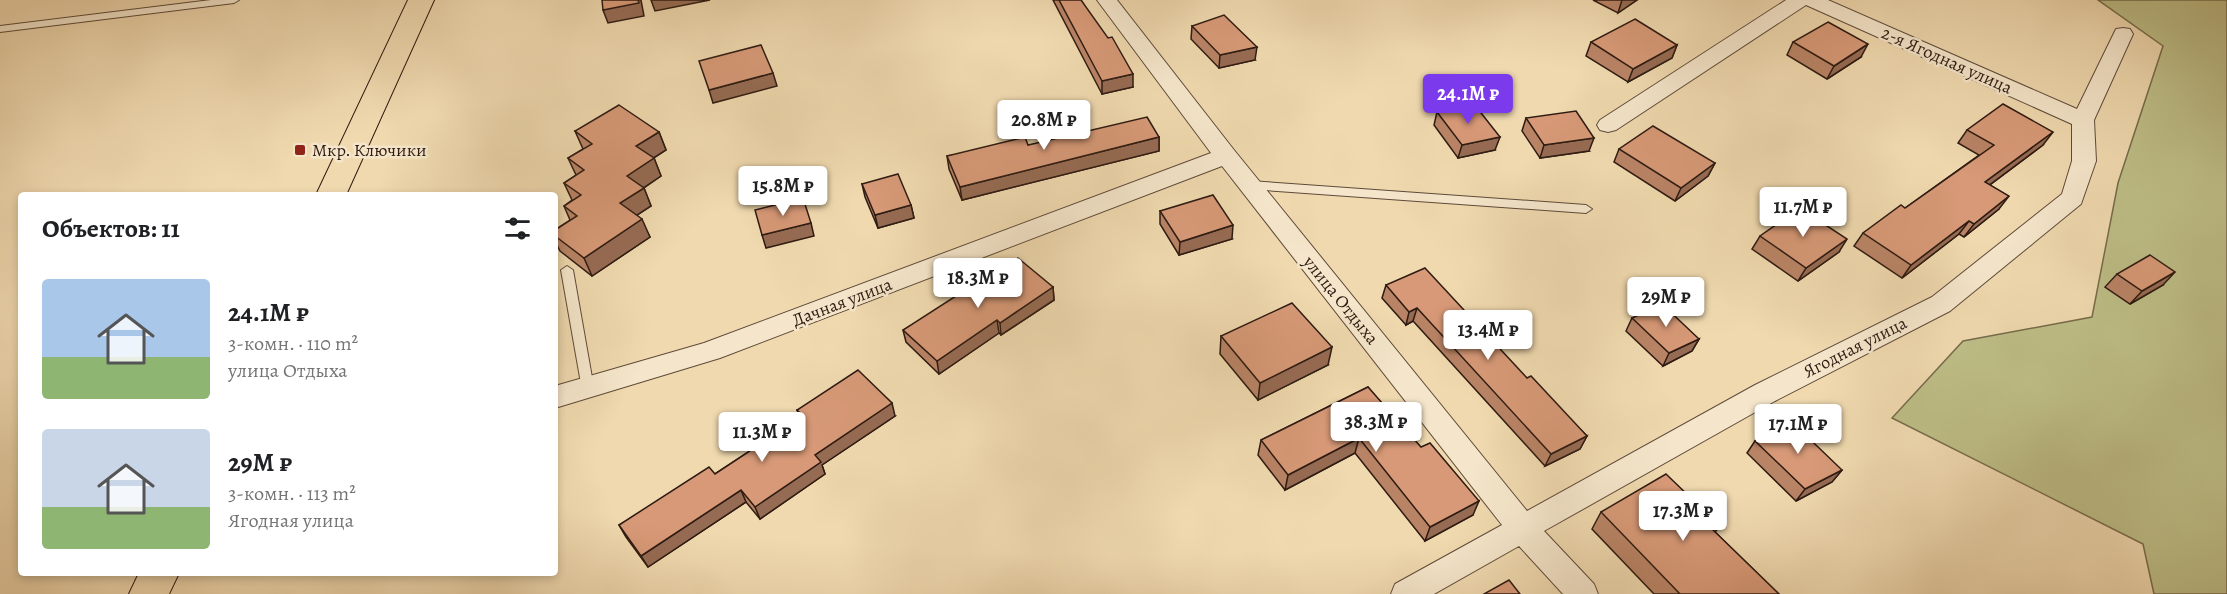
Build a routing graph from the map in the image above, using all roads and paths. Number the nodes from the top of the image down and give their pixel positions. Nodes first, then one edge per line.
1 (234, 0) edge
2 (1107, 0) edge
3 (1800, 0) edge
4 (1811, 0) edge
5 (424, 1) edge
6 (0, 29) edge
7 (2122, 34) dead end
8 (2083, 120) junction
9 (1608, 125) dead end
10 (1226, 156) junction
11 (1250, 185) junction
12 (332, 192) edge
13 (1586, 209) dead end
14 (567, 270) dead end
15 (588, 389) junction
16 (558, 396) edge
17 (1523, 529) junction
18 (158, 576) edge
19 (149, 594) edge
20 (1406, 594) edge
21 (1583, 594) edge

1 - 6 lane
2 - 10 street, улица Отдыха
3 - 9 street
4 - 8 street, 2-я Ягодная улица
5 - 12 main road
7 - 8 street, Ягодная улица
8 - 17 street, Ягодная улица
10 - 11 street, улица Отдыха
10 - 15 street, Дачная улица
11 - 13 lane
11 - 17 street, улица Отдыха
14 - 15 lane
15 - 16 street, Дачная улица
17 - 20 street, Ягодная улица
17 - 21 street, улица Отдыха
18 - 19 main road

